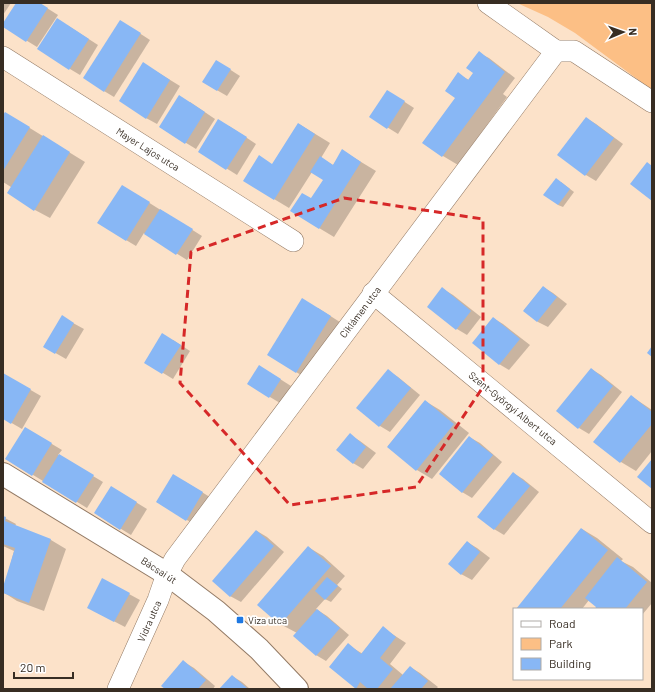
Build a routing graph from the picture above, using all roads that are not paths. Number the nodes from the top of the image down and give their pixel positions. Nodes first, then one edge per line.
1 (488, 3) edge
2 (556, 51) junction
3 (3, 57) edge
4 (652, 102) edge
5 (293, 241) dead end
6 (373, 293) junction
7 (3, 474) edge
8 (652, 523) edge
9 (168, 574) junction
10 (118, 689) edge
11 (298, 689) edge

1 - 2 street
2 - 4 street
2 - 6 street, Ciklámen utca
3 - 5 street, Mayer Lajos utca
6 - 8 street, Szent-Györgyi Albert utca
6 - 9 street, Ciklámen utca
7 - 9 main road, Bácsai út
9 - 10 street, Vidra utca
9 - 11 main road, Bácsai út

